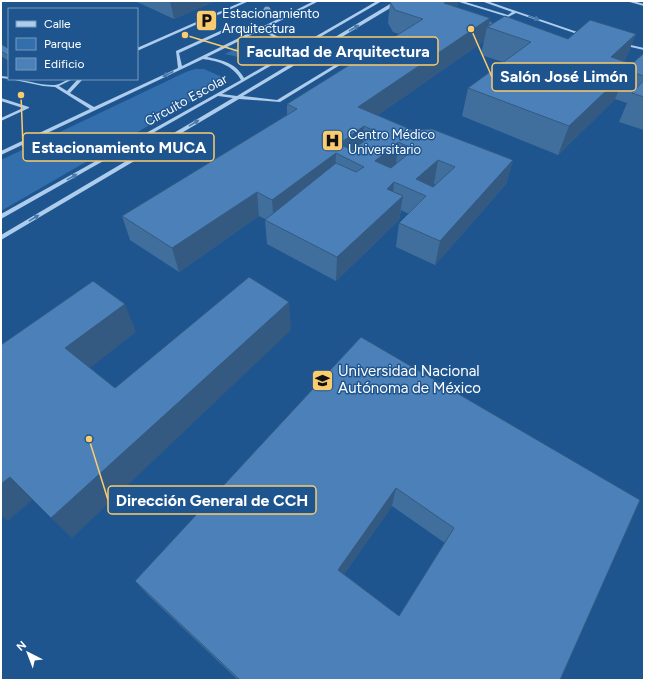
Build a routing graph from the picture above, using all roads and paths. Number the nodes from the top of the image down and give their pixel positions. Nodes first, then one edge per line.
1 (247, 1) edge
2 (317, 1) edge
3 (380, 1) edge
4 (397, 1) edge
5 (458, 1) edge
6 (483, 1) edge
7 (628, 1) edge
8 (644, 5) edge
9 (515, 12) junction
10 (261, 29) junction
11 (591, 37) edge
12 (377, 41) dead end
13 (307, 43) junction
14 (621, 44) edge
15 (644, 49) edge
16 (138, 50) edge
17 (202, 58) junction
18 (180, 68) junction
19 (17, 80) edge
20 (69, 80) edge
21 (80, 80) edge
22 (243, 80) junction
23 (56, 86) junction
24 (67, 93) junction
25 (217, 95) junction
26 (238, 97) junction
27 (1, 99) edge
28 (93, 109) junction
29 (1, 120) edge
30 (1, 148) edge
31 (10, 149) junction
32 (1, 153) edge
33 (1, 216) edge
34 (1, 238) edge

1 - 16 street
2 - 10 street, Circuito Escolar
3 - 13 street, Circuito Escolar
26 -> 4 street
5 - 9 street
6 - 9 street
7 - 8 street
9 -> 11 street
10 - 13 street
10 - 17 street, Circuito Escolar
10 - 18 street
12 - 26 street
13 - 22 street, Circuito Escolar
14 - 15 street
17 - 18 street, Circuito Escolar
17 - 22 street
18 -> 28 street, Circuito Escolar
19 - 23 street
20 - 23 street
21 - 24 street
22 - 25 street, Circuito Escolar
23 - 24 street
24 - 28 street
25 - 26 street
33 -> 25 street, Circuito Escolar
34 -> 26 street
27 - 29 street
28 - 31 street, Circuito Escolar
30 - 31 street
31 - 32 street, Circuito Escolar

